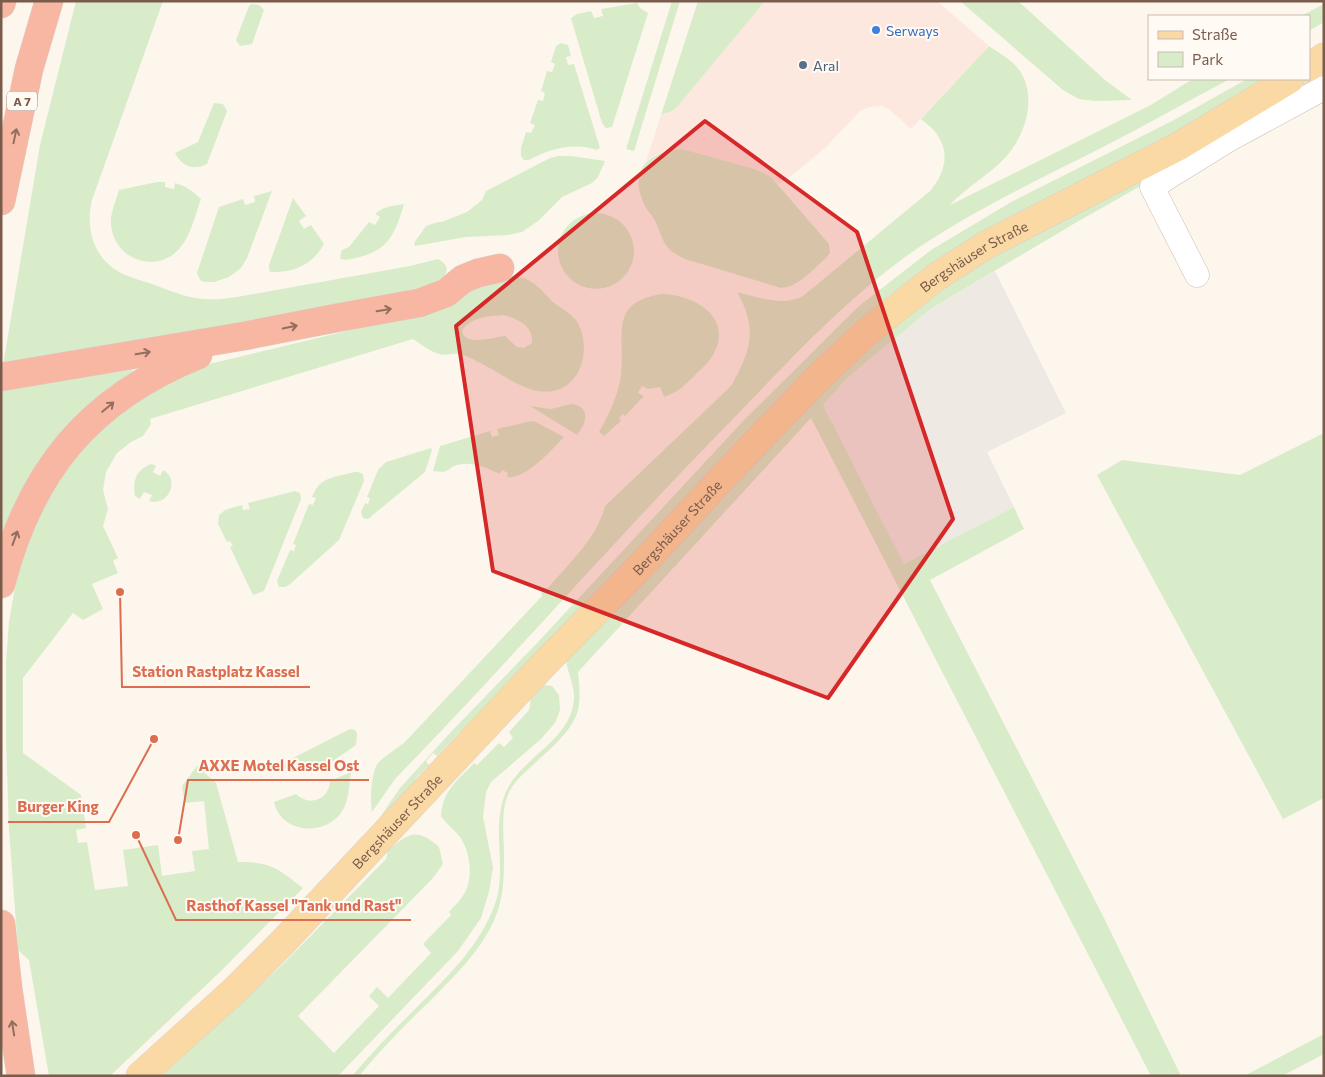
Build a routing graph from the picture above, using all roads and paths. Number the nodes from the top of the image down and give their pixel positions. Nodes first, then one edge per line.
1 (48, 1) edge
2 (1324, 57) edge
3 (1310, 66) edge
4 (1288, 80) edge
5 (1324, 88) edge
6 (1, 201) edge
7 (500, 268) dead end
8 (1197, 275) dead end
9 (244, 336) junction
10 (14, 375) edge
11 (1, 584) edge
12 (1, 924) edge
13 (21, 1076) edge
14 (140, 1076) edge

6 -> 1 highway, A 7
2 - 3 main road
4 - 14 main road, Bergshäuser Straße
5 - 8 street
9 -> 7 highway
10 -> 9 highway
11 -> 9 highway
13 -> 12 highway

